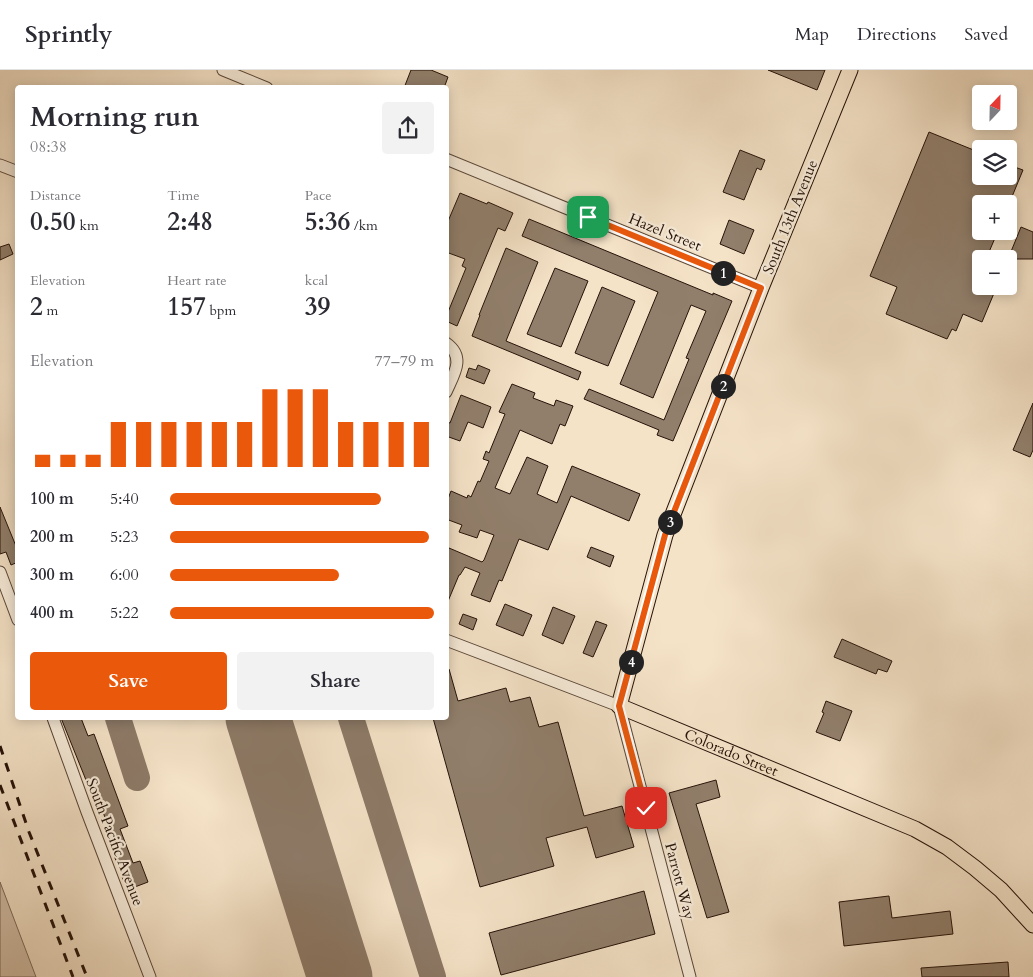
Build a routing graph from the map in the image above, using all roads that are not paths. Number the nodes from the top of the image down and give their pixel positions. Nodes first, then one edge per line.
1 (223, 70) edge
2 (850, 70) edge
3 (260, 85) edge
4 (449, 160) edge
5 (0, 165) edge
6 (15, 171) edge
7 (761, 288) junction
8 (449, 346) edge
9 (449, 385) edge
10 (0, 572) edge
11 (15, 612) edge
12 (449, 641) edge
13 (619, 706) junction
14 (54, 720) edge
15 (1033, 925) edge
16 (150, 977) edge
17 (690, 977) edge

1 - 3 street
2 - 7 main road, South 13th Avenue
4 - 7 street, Hazel Street
5 - 6 street
7 - 13 main road, South 13th Avenue
8 - 9 street
10 - 11 street
12 - 13 street, Colorado Street
13 - 15 main road, Colorado Street
13 - 17 street, Parrott Way
14 - 16 street, South Pacific Avenue

